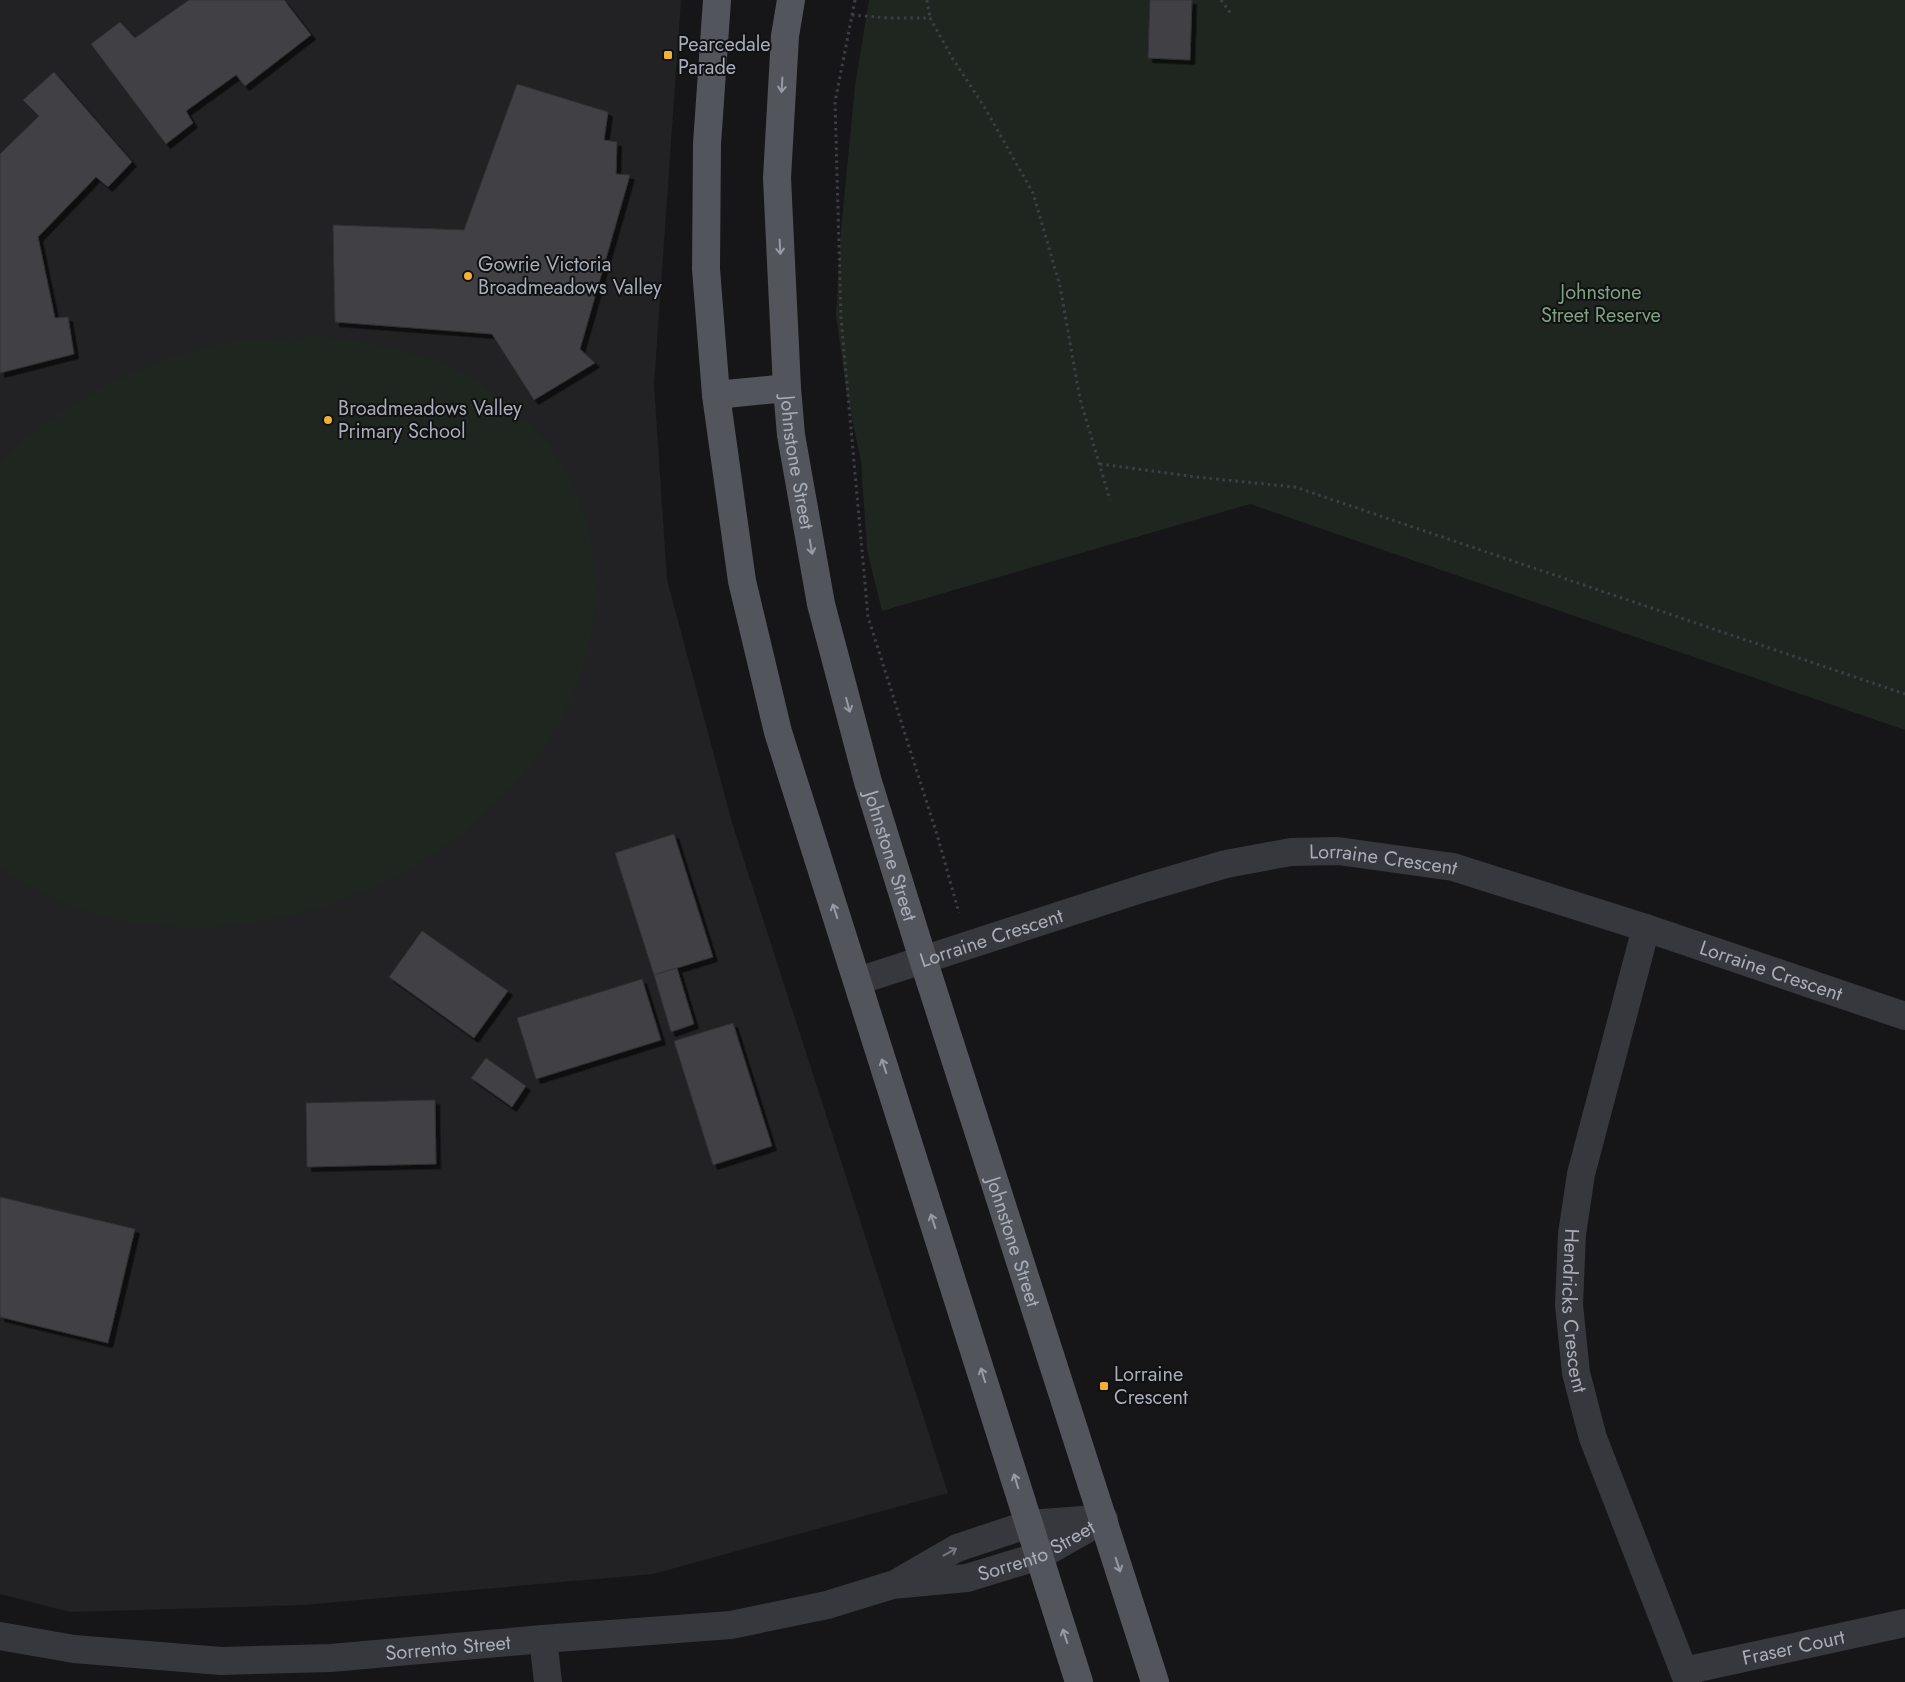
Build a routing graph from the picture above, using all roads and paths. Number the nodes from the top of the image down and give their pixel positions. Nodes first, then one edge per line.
1 (717, 0) edge
2 (790, 0) edge
3 (855, 0) edge
4 (927, 0) edge
5 (1221, 0) edge
6 (852, 15) junction
7 (1232, 15) dead end
8 (930, 18) junction
9 (787, 388) junction
10 (716, 396) junction
11 (1100, 464) junction
12 (1110, 500) dead end
13 (1905, 694) edge
14 (1646, 928) junction
15 (968, 944) junction
16 (923, 958) junction
17 (858, 981) junction
18 (1905, 1016) edge
19 (1104, 1519) junction
20 (1029, 1524) junction
21 (1039, 1556) junction
22 (892, 1585) junction
23 (1905, 1623) edge
24 (0, 1636) edge
25 (543, 1638) junction
26 (1686, 1676) edge
27 (548, 1682) edge
28 (1080, 1682) edge
29 (1155, 1682) edge

1 - 10 main road
2 -> 9 main road, Johnstone Street
3 - 6 path
4 - 8 path
5 - 7 path
6 - 8 path
6 - 15 path
8 - 11 path
9 - 10 main road
9 -> 16 main road, Johnstone Street
17 -> 10 main road
11 - 12 path
11 - 13 path
14 - 15 street, Lorraine Crescent
14 - 18 street, Lorraine Crescent
14 - 26 street, Hendricks Crescent
15 - 16 street, Lorraine Crescent
16 - 17 street, Lorraine Crescent
16 - 19 main road, Johnstone Street
20 -> 17 main road
19 - 20 street, Sorrento Street
19 - 21 street, Sorrento Street
19 -> 29 main road, Johnstone Street
20 - 21 main road
22 -> 20 street, Sorrento Street
21 - 22 street, Sorrento Street
28 -> 21 main road
22 - 25 street, Sorrento Street
23 - 26 street, Fraser Court
24 - 25 street, Sorrento Street
25 - 27 street

